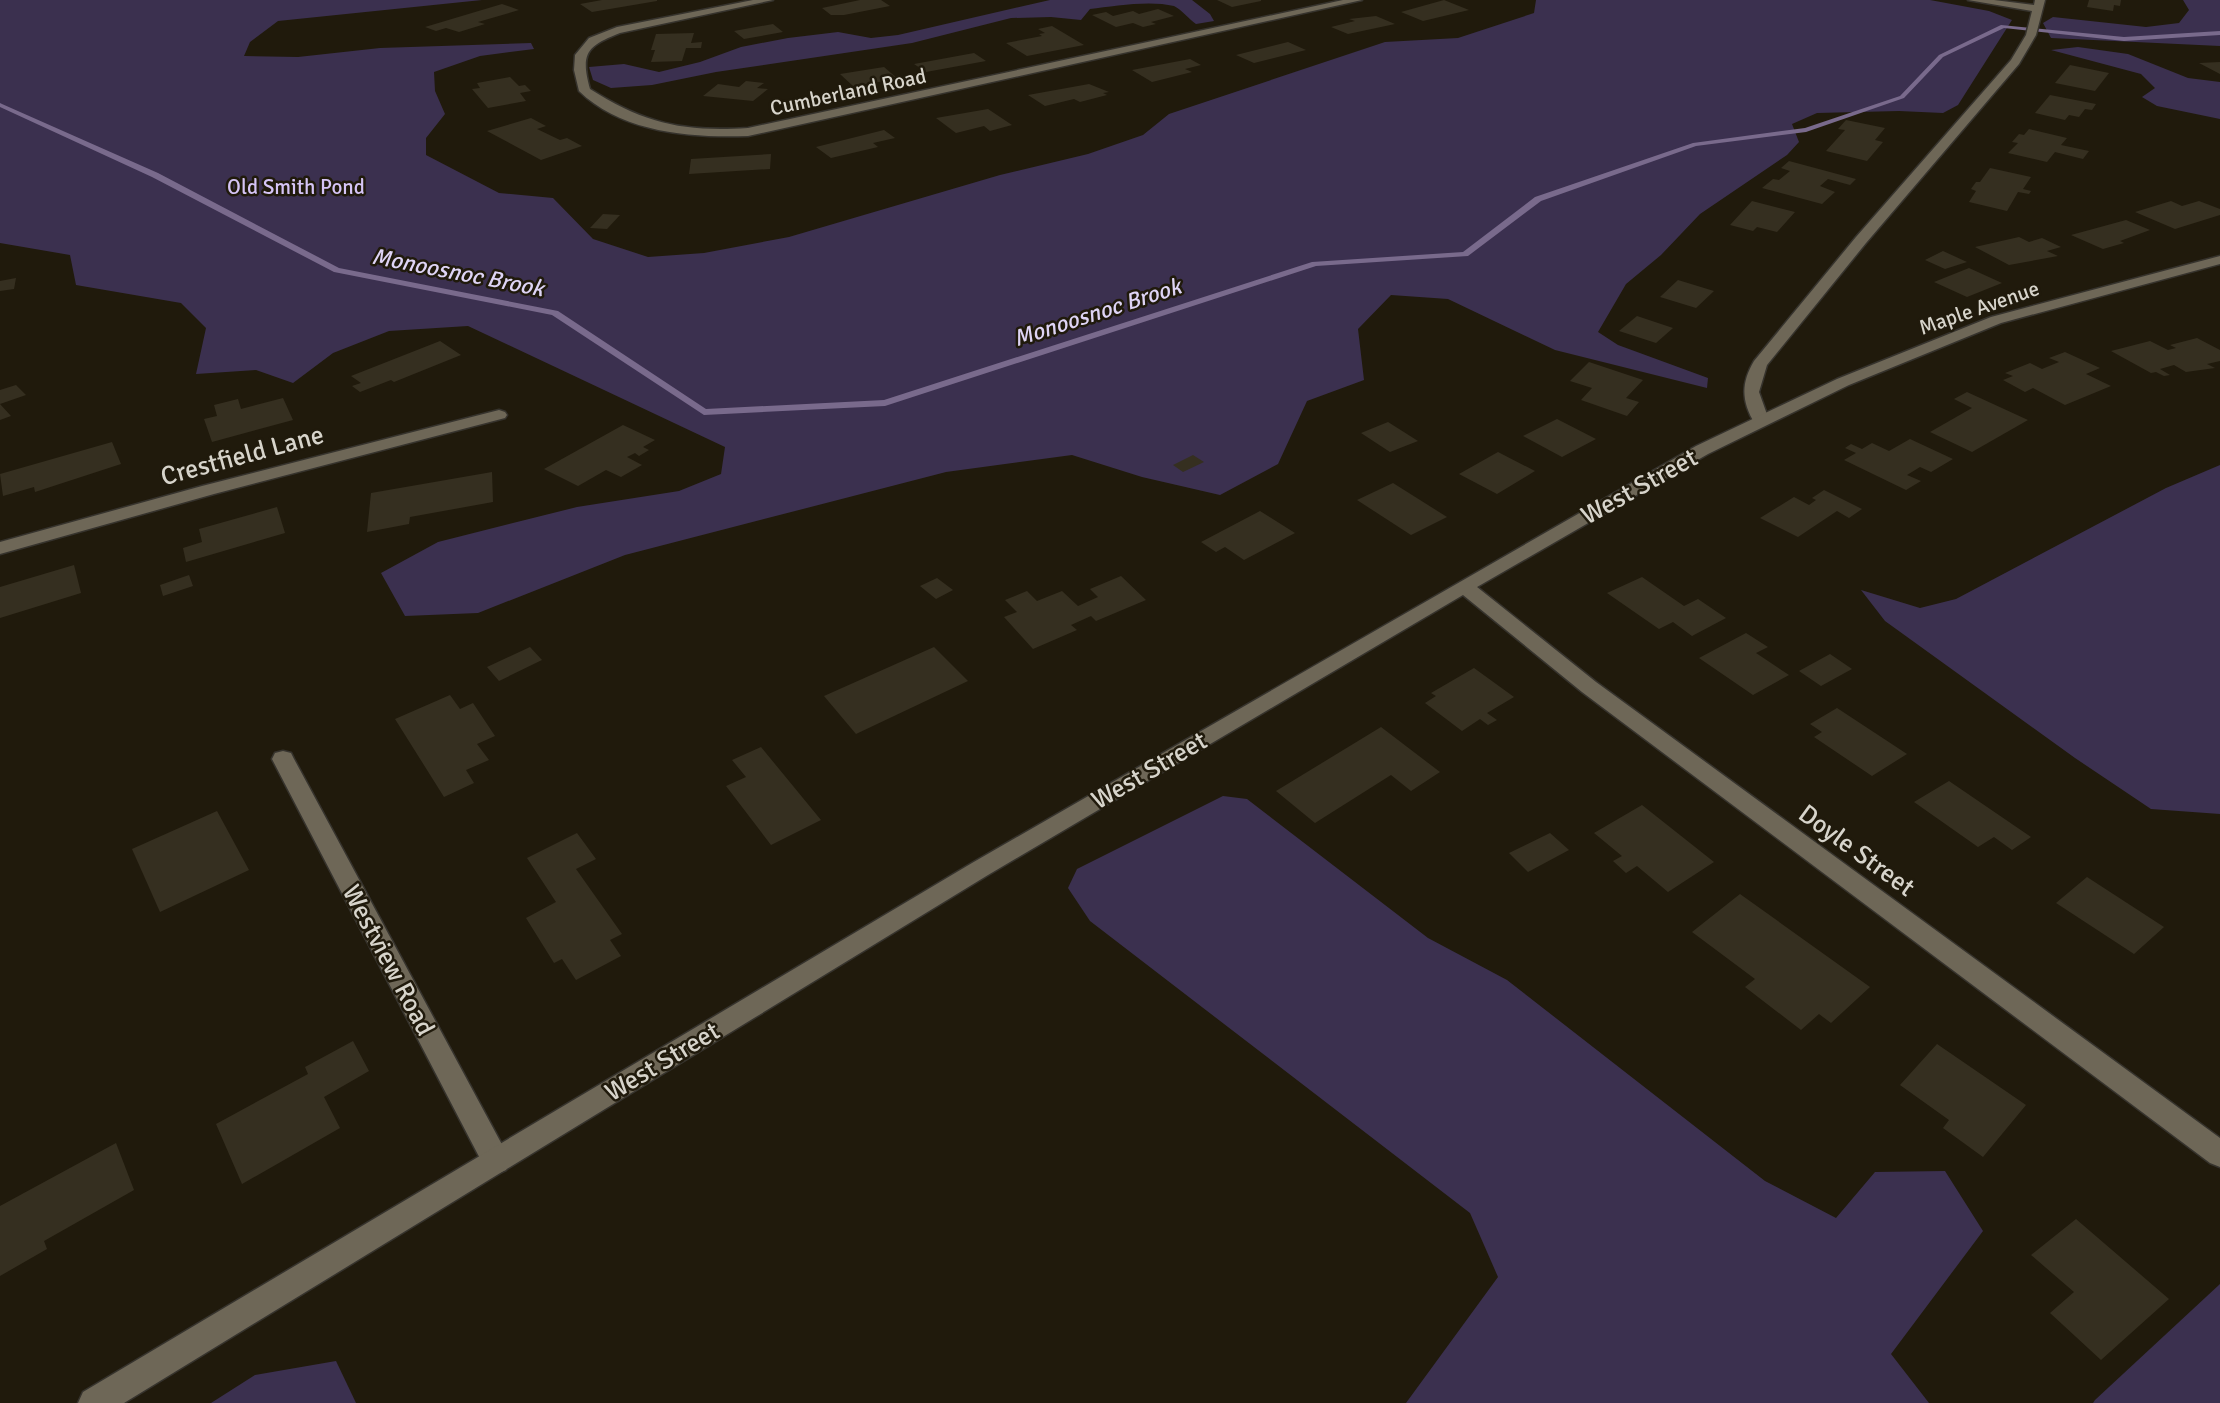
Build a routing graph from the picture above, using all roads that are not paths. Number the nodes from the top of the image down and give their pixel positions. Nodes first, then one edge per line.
1 (768, 0) edge
2 (1357, 0) edge
3 (1973, 0) edge
4 (2039, 4) edge
5 (2220, 260) edge
6 (499, 415) dead end
7 (1761, 420) junction
8 (0, 548) edge
9 (1464, 586) junction
10 (283, 759) dead end
11 (2220, 1154) edge
12 (496, 1161) junction
13 (94, 1403) edge

1 - 2 street, Cumberland Road
3 - 4 street
4 - 7 street
5 - 7 street, Maple Avenue
6 - 8 street, Crestfield Lane
7 - 9 street, West Street
9 - 11 street, Doyle Street
9 - 12 street, West Street
10 - 12 street, Westview Road
12 - 13 street, West Street

